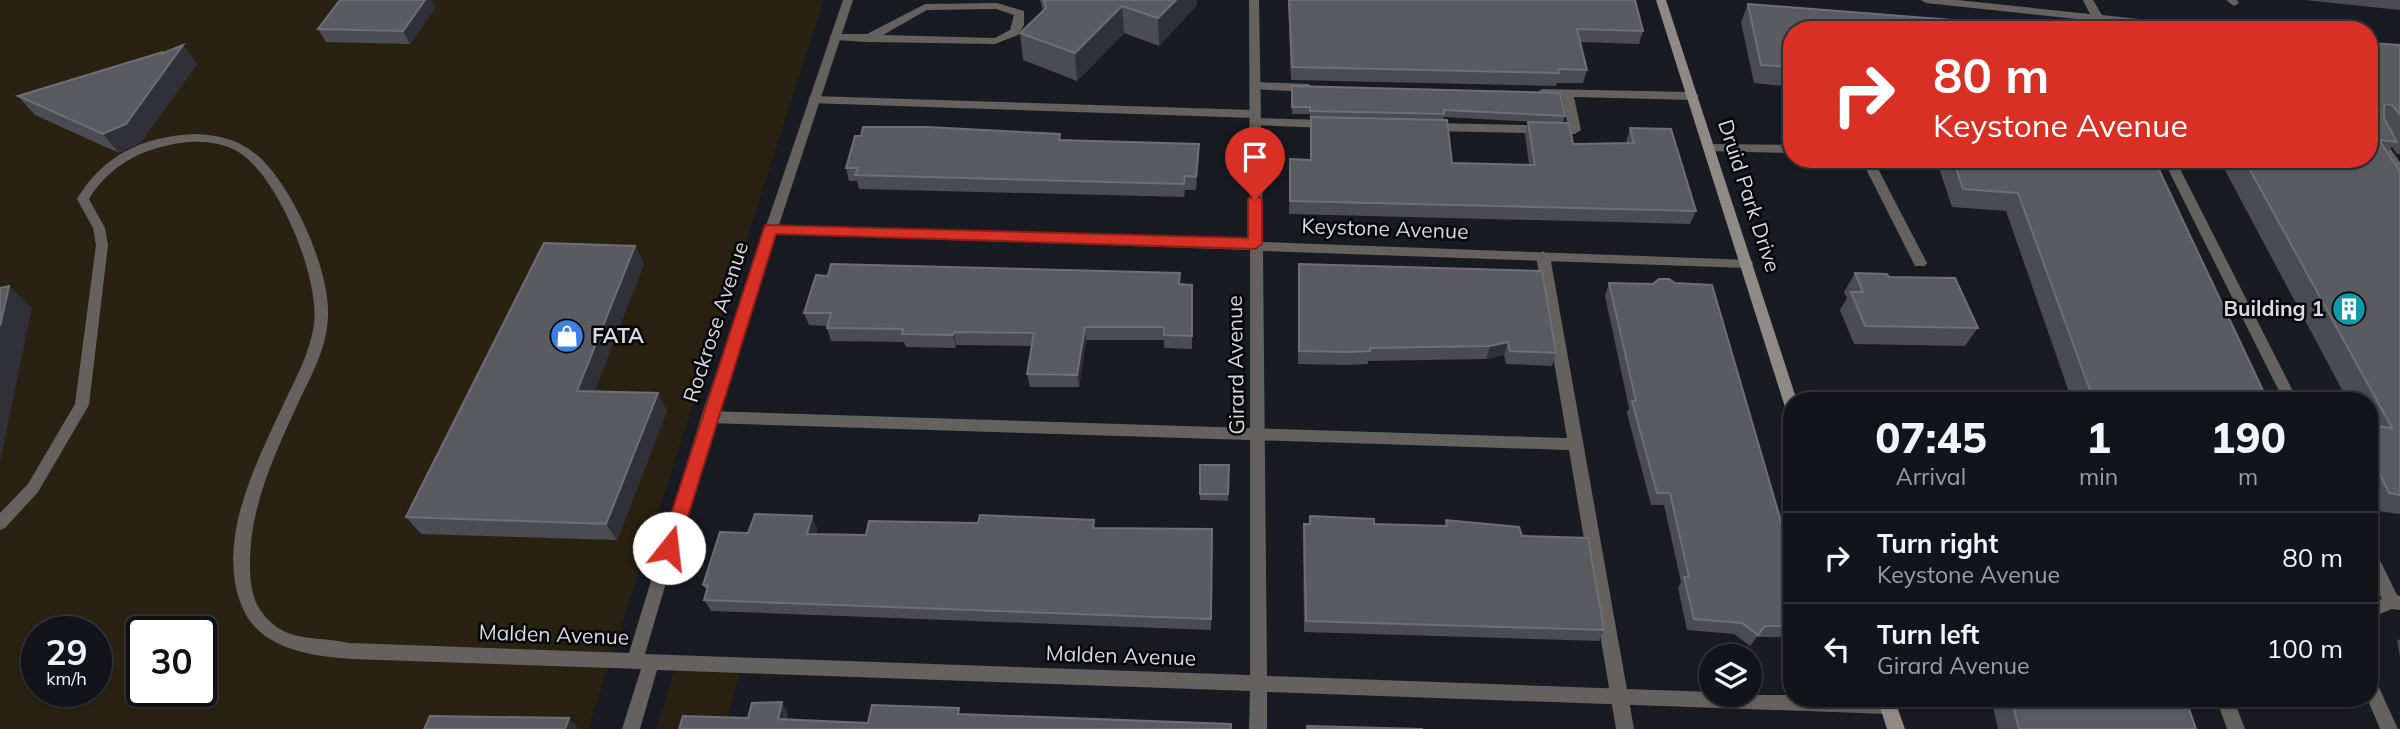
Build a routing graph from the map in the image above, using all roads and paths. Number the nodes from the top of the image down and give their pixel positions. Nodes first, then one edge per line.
1 (848, 0) edge
2 (1254, 0) edge
3 (1661, 0) edge
4 (1926, 0) edge
5 (2088, 0) edge
6 (2098, 18) junction
7 (2100, 21) edge
8 (2127, 21) edge
9 (835, 37) junction
10 (867, 39) junction
11 (1254, 86) junction
12 (1322, 88) edge
13 (1526, 93) edge
14 (1567, 93) junction
15 (1693, 96) junction
16 (813, 100) junction
17 (1254, 118) junction
18 (1338, 124) edge
19 (1422, 126) edge
20 (2378, 140) edge
21 (1709, 148) junction
22 (1783, 149) edge
23 (1872, 168) edge
24 (2174, 168) edge
25 (2400, 171) edge
26 (770, 229) junction
27 (1255, 244) junction
28 (1543, 256) junction
29 (1746, 263) junction
30 (1920, 263) dead end
31 (1787, 392) edge
32 (2286, 392) edge
33 (708, 417) junction
34 (1259, 435) junction
35 (1574, 444) junction
36 (0, 523) edge
37 (2378, 572) edge
38 (2396, 602) edge
39 (2378, 608) edge
40 (643, 661) junction
41 (1257, 684) junction
42 (1619, 696) junction
43 (1783, 700) edge
44 (2378, 705) edge
45 (1888, 707) edge
46 (2227, 707) edge
47 (631, 729) edge
48 (1258, 729) edge
49 (1625, 729) edge
50 (1896, 729) edge
51 (2236, 729) edge
52 (2389, 729) edge

1 - 9 street, Rockrose Avenue
2 - 11 street, Girard Avenue
3 - 15 main road, Druid Park Drive
4 - 6 street
5 - 6 street
6 - 7 street
6 - 8 street
9 - 10 street
9 - 16 street, Rockrose Avenue
10 - 10 street
11 - 12 street
11 - 17 street, Girard Avenue
13 - 14 street
14 - 15 street
14 - 19 street
15 - 21 main road, Druid Park Drive
16 - 17 street
16 - 26 street, Rockrose Avenue
17 - 18 street
17 - 27 street, Girard Avenue
20 - 25 street
21 - 22 street
21 - 29 main road, Druid Park Drive
23 - 30 street
24 - 32 street
26 - 27 street, Keystone Avenue
26 - 33 street, Rockrose Avenue
27 - 28 street, Keystone Avenue
27 - 34 street, Girard Avenue
28 - 29 street, Keystone Avenue
28 - 35 street
29 - 31 main road, Druid Park Drive
33 - 34 street
33 - 40 street, Rockrose Avenue
34 - 35 street
34 - 41 street, Girard Avenue
35 - 42 street
36 - 40 street, Malden Avenue
37 - 38 street
38 - 39 street
40 - 41 street, Malden Avenue
40 - 47 street, Rockrose Avenue
41 - 42 street, Malden Avenue
41 - 48 street, Girard Avenue
42 - 43 street, Malden Avenue
42 - 49 street
44 - 52 street
45 - 50 main road
46 - 51 street

